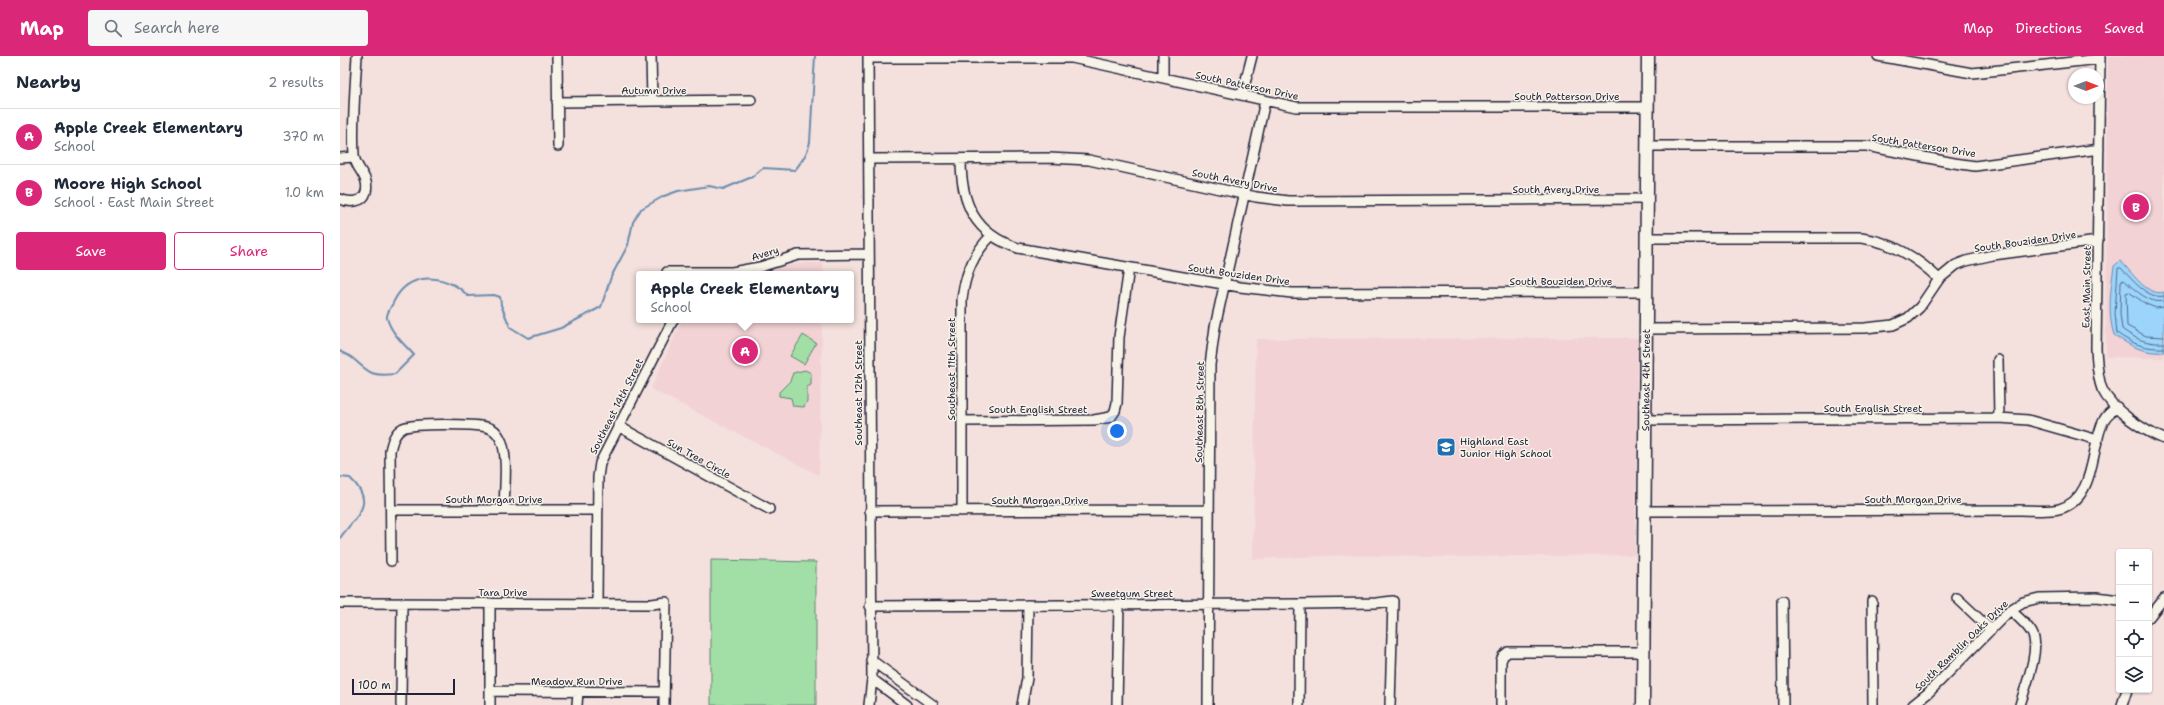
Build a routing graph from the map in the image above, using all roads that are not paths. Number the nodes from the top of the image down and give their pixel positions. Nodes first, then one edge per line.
1 (356, 56) edge
2 (557, 56) edge
3 (651, 56) edge
4 (1163, 56) edge
5 (1252, 56) edge
6 (1648, 56) edge
7 (1878, 56) edge
8 (868, 57) edge
9 (1072, 57) edge
10 (2100, 57) edge
11 (1163, 78) junction
12 (1242, 95) junction
13 (652, 100) junction
14 (750, 100) dead end
15 (557, 102) junction
16 (1265, 102) junction
17 (1648, 107) junction
18 (558, 146) dead end
19 (1648, 146) junction
20 (2099, 149) junction
21 (354, 157) junction
22 (340, 158) edge
23 (869, 160) junction
24 (961, 160) junction
25 (1245, 195) junction
26 (340, 199) edge
27 (1648, 199) junction
28 (991, 236) junction
29 (1647, 238) junction
30 (2098, 241) junction
31 (869, 254) junction
32 (1129, 268) junction
33 (726, 271) edge
34 (1938, 279) junction
35 (1224, 284) junction
36 (1647, 292) junction
37 (671, 323) edge
38 (1646, 328) junction
39 (1998, 360) dead end
40 (2117, 407) junction
41 (1999, 418) junction
42 (1646, 420) junction
43 (962, 421) junction
44 (618, 426) junction
45 (2164, 439) edge
46 (2098, 440) junction
47 (391, 510) junction
48 (504, 510) junction
49 (598, 510) junction
50 (769, 510) dead end
51 (1209, 510) junction
52 (870, 511) junction
53 (962, 511) junction
54 (1645, 511) junction
55 (391, 560) dead end
56 (1957, 598) dead end
57 (2164, 598) edge
58 (2116, 600) edge
59 (1782, 601) dead end
60 (1872, 602) dead end
61 (340, 603) edge
62 (402, 603) junction
63 (490, 603) junction
64 (597, 603) junction
65 (1210, 604) junction
66 (1300, 604) junction
67 (1028, 605) junction
68 (1119, 605) junction
69 (870, 606) junction
70 (2010, 610) junction
71 (2152, 612) edge
72 (1991, 630) junction
73 (1643, 652) junction
74 (871, 660) junction
75 (872, 679) junction
76 (490, 691) junction
77 (578, 692) junction
78 (664, 692) junction
79 (2126, 693) edge
80 (401, 705) edge
81 (490, 705) edge
82 (577, 705) edge
83 (664, 705) edge
84 (869, 705) edge
85 (907, 705) edge
86 (933, 705) edge
87 (1022, 705) edge
88 (1117, 705) edge
89 (1208, 705) edge
90 (1299, 705) edge
91 (1390, 705) edge
92 (1501, 705) edge
93 (1643, 705) edge
94 (1783, 705) edge
95 (1873, 705) edge
96 (1913, 705) edge
97 (2020, 705) edge
98 (2122, 705) edge

1 - 21 street
2 - 15 street
3 - 13 street
4 - 11 street
5 - 12 street
6 - 17 main road, Southeast 4th Street
7 - 10 street
8 - 9 street, South Patterson Drive
8 - 23 street, Southeast 12th Street
9 - 11 street, South Patterson Drive
10 - 20 street, East Main Street
11 - 12 street, South Patterson Drive
12 - 16 street, South Patterson Drive
13 - 14 street, Autumn Drive
13 - 15 street, Autumn Drive
15 - 18 street
16 - 17 street, South Patterson Drive
16 - 25 street, Southeast 8th Street
17 - 19 main road, Southeast 4th Street
19 - 20 street, South Patterson Drive
19 - 27 main road, Southeast 4th Street
20 - 30 street, East Main Street
21 - 22 street
21 - 26 street
23 - 24 street, South Avery Drive
23 - 31 street, Southeast 12th Street
24 - 25 street, South Avery Drive
24 - 28 street, South Bouziden Drive
25 - 27 street, South Avery Drive
25 - 35 street, Southeast 8th Street
27 - 29 main road, Southeast 4th Street
28 - 32 street, South Bouziden Drive
28 - 43 street, Southeast 11th Street
29 - 34 street
29 - 36 main road, Southeast 4th Street
30 - 34 street, South Bouziden Drive
30 - 40 street, East Main Street
31 - 33 street, Avery
31 - 52 street, Southeast 12th Street
32 - 35 street, South Bouziden Drive
32 - 43 street, South English Street
34 - 38 street, South Bouziden Drive
35 - 36 street, South Bouziden Drive
35 - 51 street, Southeast 8th Street
36 - 38 main road, Southeast 4th Street
37 - 44 street, Southeast 14th Street
38 - 42 main road, Southeast 4th Street
39 - 41 street
40 - 45 street, East Main Street
40 - 46 street, South Morgan Drive
41 - 42 street, South English Street
41 - 46 street, South English Street
42 - 54 main road, Southeast 4th Street
43 - 53 street, Southeast 11th Street
44 - 49 street, Southeast 14th Street
44 - 50 street, Sun Tree Circle
46 - 54 street, South Morgan Drive
47 - 48 street, South Morgan Drive
47 - 48 street
47 - 55 street
48 - 49 street, South Morgan Drive
49 - 64 street, Southeast 14th Street
51 - 53 street, South Morgan Drive
51 - 65 street, Southeast 8th Street
52 - 53 street, South Morgan Drive
52 - 69 street, Southeast 12th Street
54 - 73 main road, Southeast 4th Street
56 - 72 street
57 - 71 street
58 - 70 street, South Ramblin Oaks Drive
59 - 94 street
60 - 95 street
61 - 62 street, Tara Drive
62 - 63 street, Tara Drive
62 - 80 street
63 - 64 street, Tara Drive
63 - 76 street
64 - 78 street, Tara Drive
65 - 66 street, Sweetgum Street
65 - 68 street, Sweetgum Street
65 - 89 street, Southeast 8th Street
66 - 90 street
66 - 91 street, Sweetgum Street
67 - 68 street, Sweetgum Street
67 - 69 street, Sweetgum Street
67 - 87 street
68 - 88 street
69 - 74 street, Southeast 12th Street
70 - 72 street, South Ramblin Oaks Drive
70 - 97 street
72 - 96 street, South Ramblin Oaks Drive
73 - 92 street
73 - 93 main road, Southeast 4th Street
74 - 75 street, Southeast 12th Street
74 - 86 street
75 - 84 street, Southeast 12th Street
75 - 85 street
76 - 77 street, Meadow Run Drive
76 - 81 street
77 - 78 street, Meadow Run Drive
77 - 82 street
78 - 83 street
79 - 98 street

